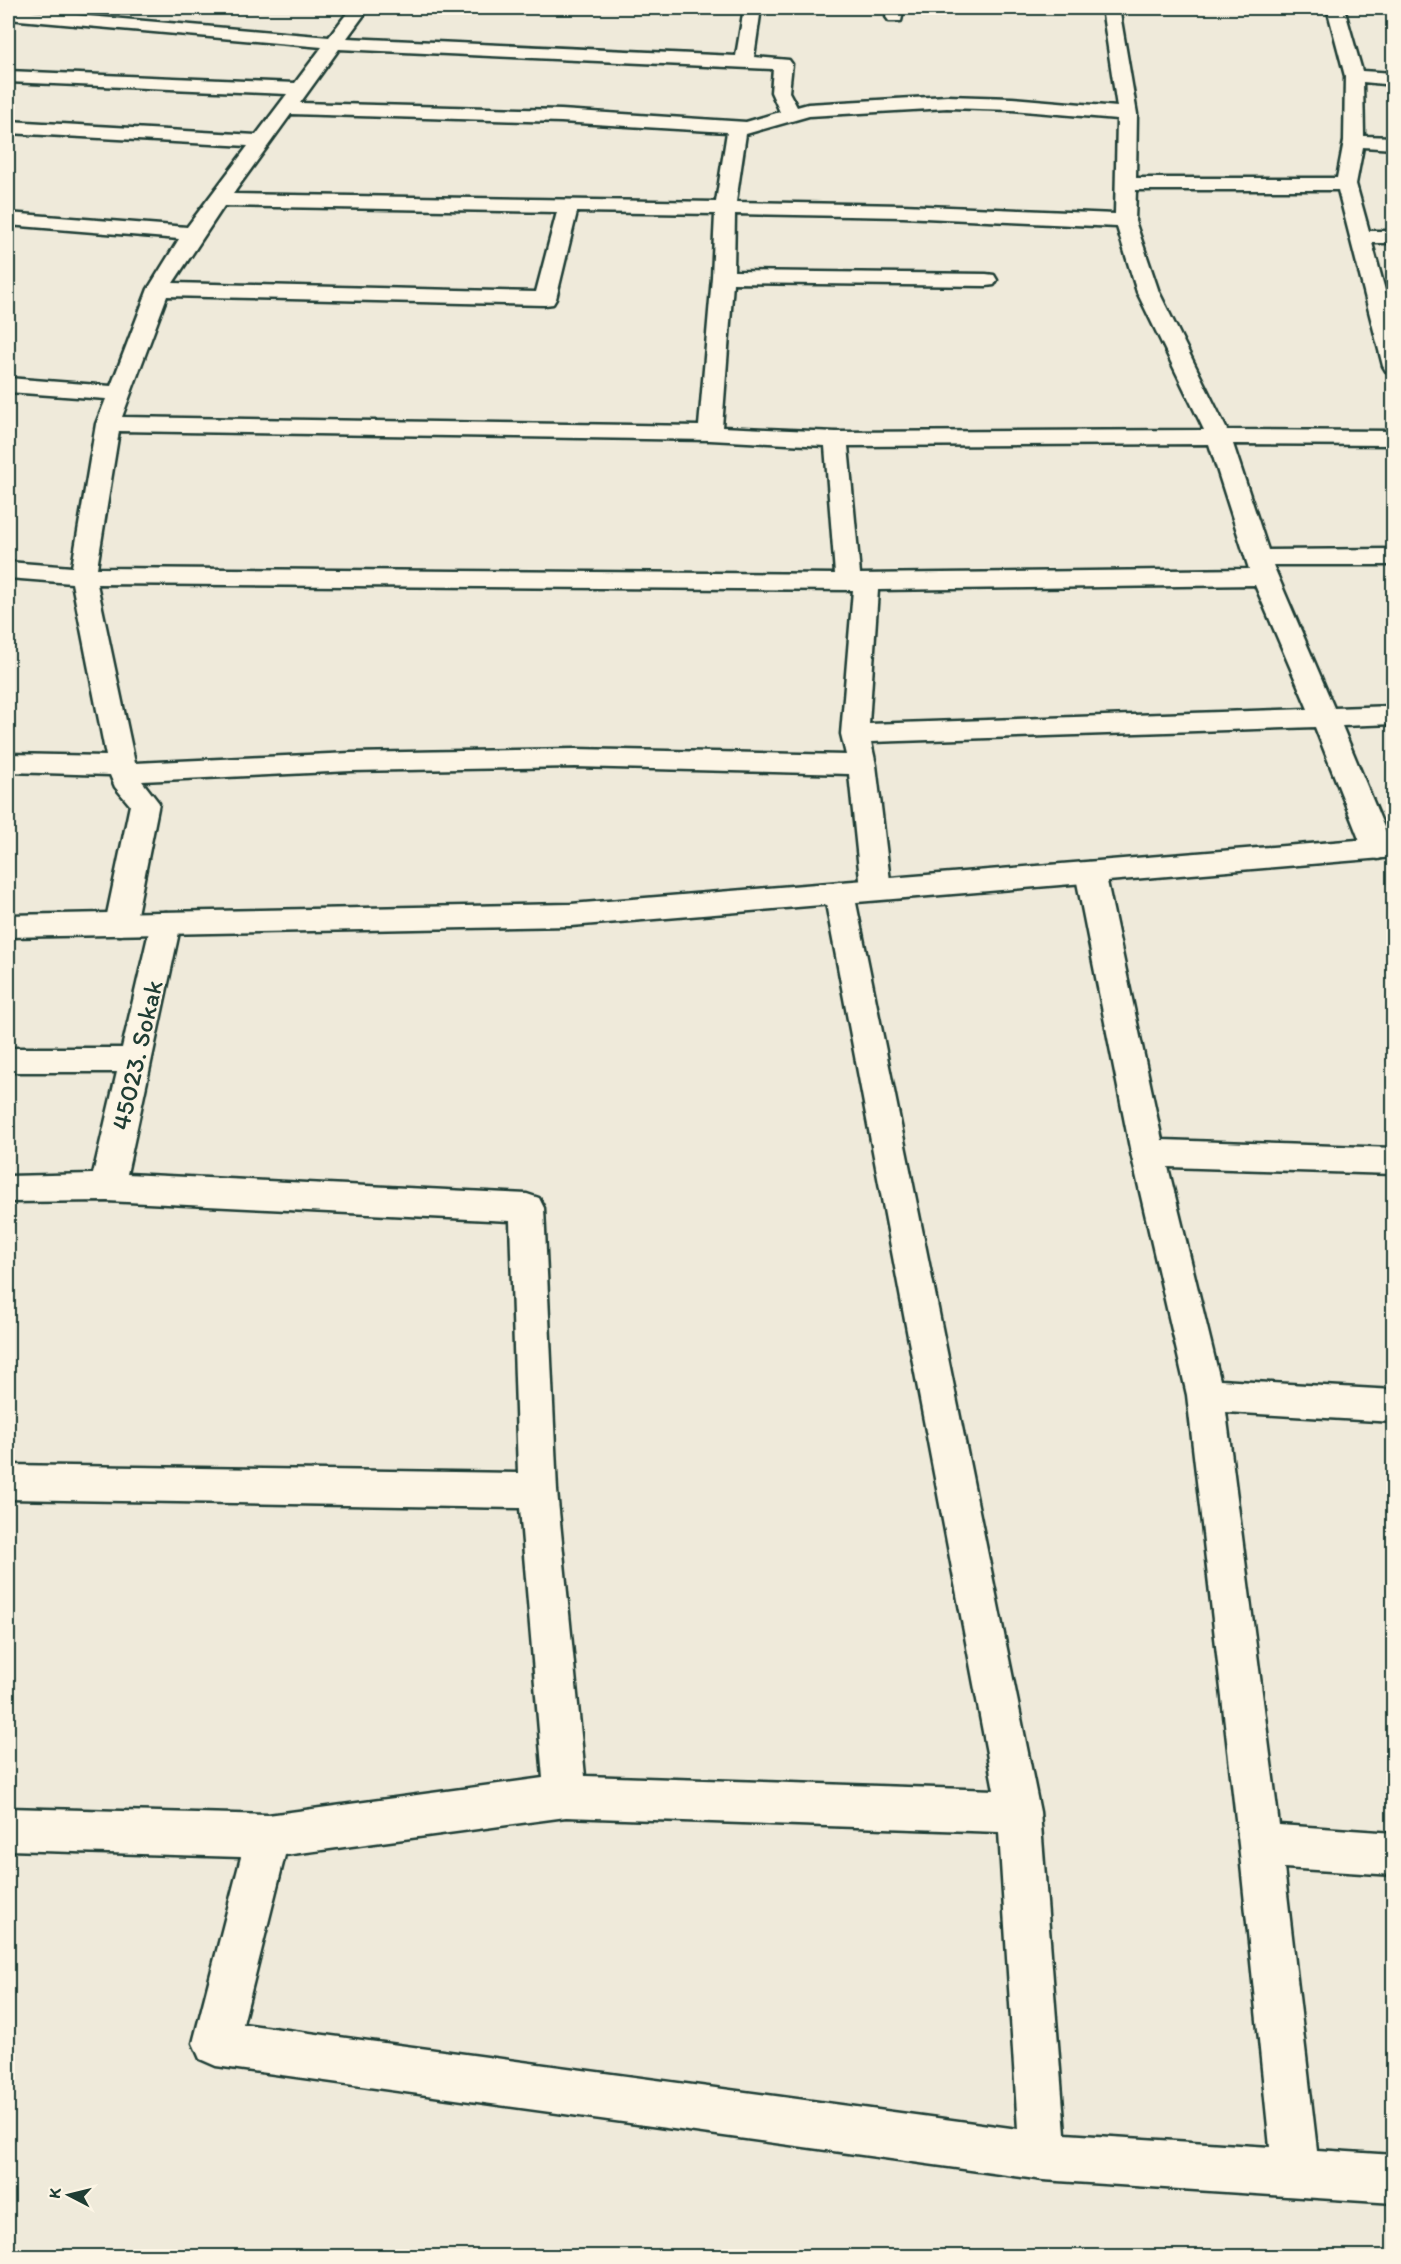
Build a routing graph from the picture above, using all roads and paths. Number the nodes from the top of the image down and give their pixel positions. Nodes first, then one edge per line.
1 (124, 8) edge
2 (360, 8) edge
3 (753, 8) edge
4 (1111, 8) edge
5 (1336, 8) edge
6 (8, 14) edge
7 (111, 22) junction
8 (337, 43) junction
9 (744, 62) junction
10 (8, 76) edge
11 (1354, 76) junction
12 (1394, 79) edge
13 (298, 89) junction
14 (284, 108) junction
15 (790, 113) junction
16 (1127, 114) junction
17 (8, 127) edge
18 (737, 128) junction
19 (261, 141) junction
20 (1354, 141) junction
21 (1394, 143) edge
22 (1125, 184) junction
23 (1346, 184) junction
24 (220, 200) junction
25 (568, 208) junction
26 (724, 209) junction
27 (8, 219) edge
28 (1125, 221) junction
29 (193, 234) junction
30 (1359, 237) junction
31 (1394, 237) edge
32 (723, 276) junction
33 (986, 280) dead end
34 (159, 289) junction
35 (1394, 366) edge
36 (8, 385) edge
37 (118, 393) junction
38 (108, 424) junction
39 (710, 433) junction
40 (1219, 437) junction
41 (1394, 438) edge
42 (836, 439) junction
43 (1394, 557) edge
44 (1261, 568) junction
45 (8, 570) edge
46 (83, 576) junction
47 (857, 581) junction
48 (1394, 715) edge
49 (1325, 718) junction
50 (855, 734) junction
51 (8, 763) edge
52 (862, 765) junction
53 (123, 770) junction
54 (1386, 848) edge
55 (1090, 872) junction
56 (876, 890) junction
57 (839, 893) junction
58 (166, 923) junction
59 (120, 924) junction
60 (8, 927) edge
61 (8, 1060) edge
62 (137, 1060) junction
63 (1148, 1153) junction
64 (1394, 1161) edge
65 (107, 1186) junction
66 (8, 1189) edge
67 (1205, 1395) junction
68 (1394, 1406) edge
69 (8, 1482) edge
70 (538, 1491) junction
71 (566, 1796) junction
72 (1018, 1812) junction
73 (8, 1829) edge
74 (268, 1836) junction
75 (1260, 1845) junction
76 (1394, 1854) edge
77 (1043, 2156) junction
78 (1296, 2172) junction
79 (1394, 2179) edge

1 - 7 street
2 - 8 street
3 - 9 street
4 - 16 street
5 - 11 street
6 - 7 street
7 - 8 street
8 - 9 street
8 - 13 street
9 - 15 street
10 - 13 street
11 - 12 street
11 - 20 street
13 - 14 street
14 - 18 street
14 - 19 street
15 - 16 street
15 - 18 street
16 - 22 street
17 - 19 street
18 - 26 street
19 - 24 street
20 - 21 street
20 - 23 street
22 - 23 street
22 - 28 street
23 - 30 street
24 - 25 street
24 - 29 street
25 - 26 street
25 - 34 street
26 - 28 street
26 - 32 street
27 - 29 street
28 - 40 street
29 - 34 street
30 - 31 street
30 - 35 street
32 - 33 street
32 - 39 street
34 - 37 street
36 - 37 street
37 - 38 street
38 - 39 street
38 - 46 street
39 - 42 street
40 - 41 street
40 - 42 street
40 - 44 street
42 - 47 street
43 - 44 street
44 - 47 street
44 - 49 street
45 - 46 street
46 - 47 street
46 - 53 street
47 - 50 street
48 - 49 street
49 - 50 street
49 - 54 street
50 - 52 street
51 - 53 street
52 - 53 street
52 - 56 street
53 - 59 street
54 - 55 street
55 - 56 street
55 - 63 street
56 - 57 street
57 - 58 street
57 - 72 street
58 - 59 street
58 - 62 street, 45023. Sokak
59 - 60 street
61 - 62 street
62 - 65 street, 45023. Sokak
63 - 64 street
63 - 67 street
65 - 66 street
65 - 70 street
67 - 68 street
67 - 75 street
69 - 70 street
70 - 71 street
71 - 72 street
71 - 74 street
72 - 77 street
73 - 74 street
74 - 77 street
75 - 76 street
75 - 78 street
77 - 78 street
78 - 79 street

